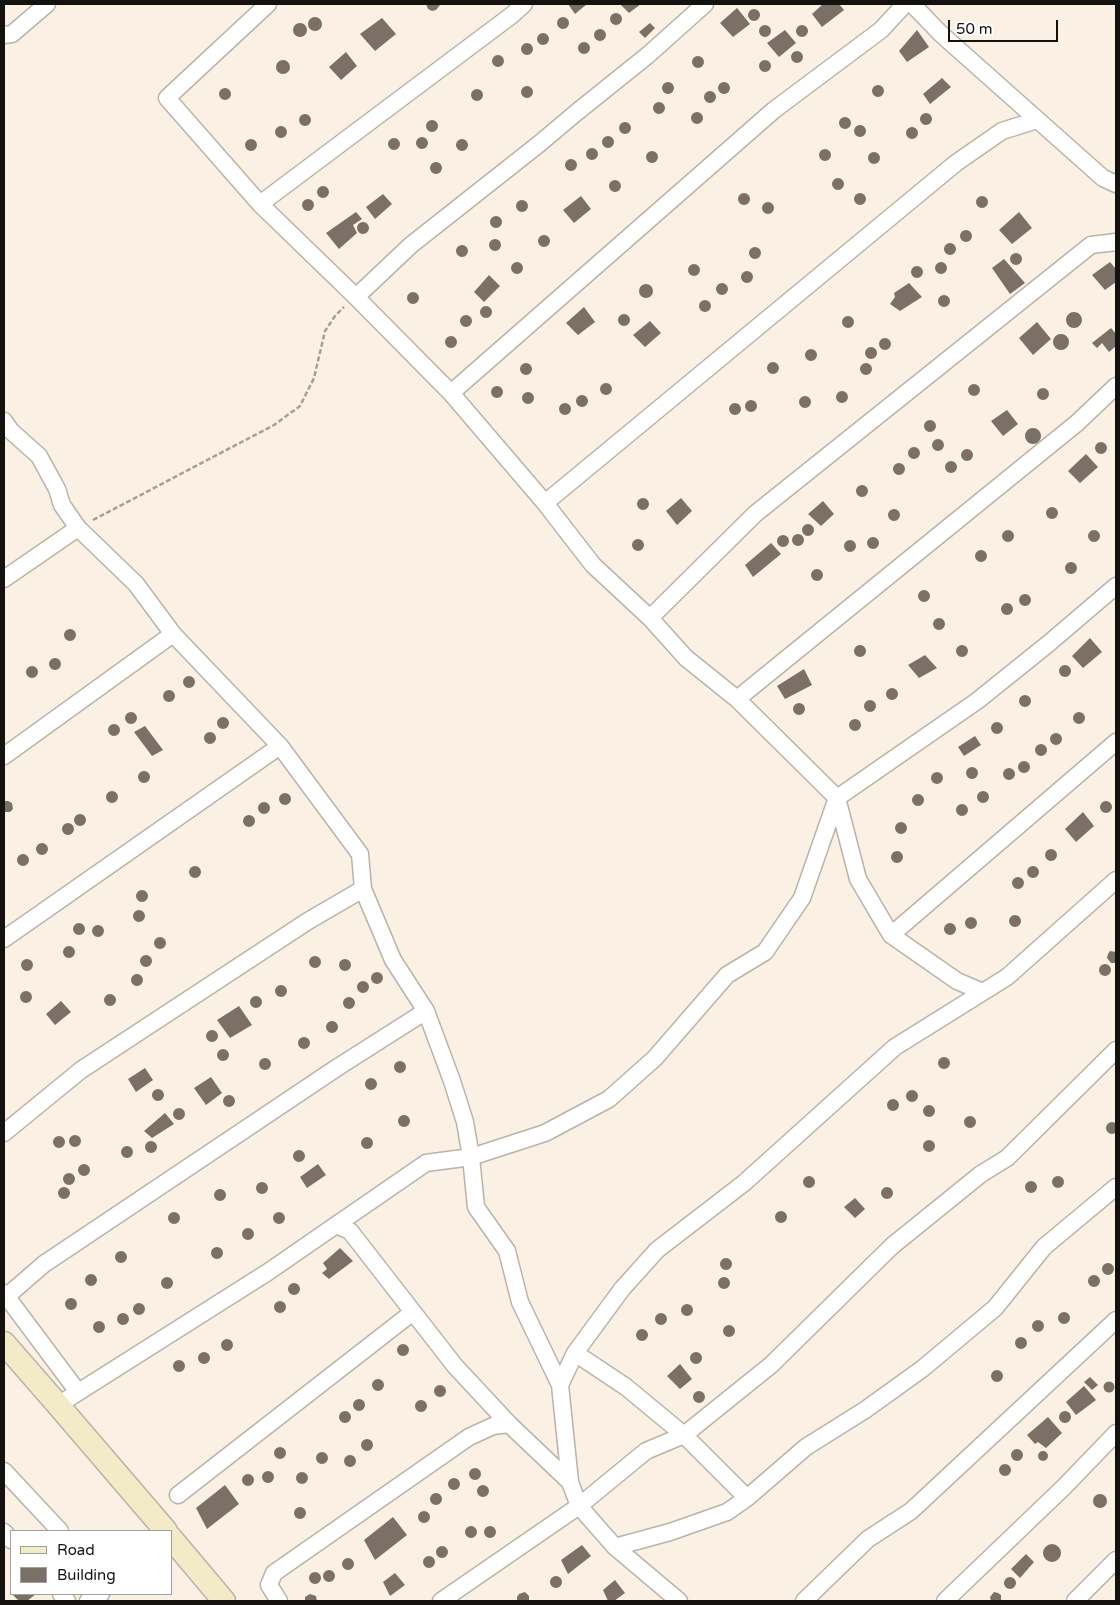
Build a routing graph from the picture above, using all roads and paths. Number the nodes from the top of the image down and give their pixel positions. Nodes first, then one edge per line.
1 (47, 4) edge
2 (268, 4) edge
3 (524, 4) edge
4 (706, 4) edge
5 (905, 4) edge
6 (912, 4) edge
7 (4, 35) edge
8 (1037, 120) junction
9 (1116, 184) edge
10 (260, 204) junction
11 (1116, 242) edge
12 (356, 297) junction
13 (1116, 386) edge
14 (451, 393) junction
15 (4, 421) edge
16 (545, 503) junction
17 (78, 528) junction
18 (4, 579) edge
19 (1116, 586) edge
20 (650, 618) junction
21 (173, 634) junction
22 (737, 699) junction
23 (1116, 742) edge
24 (280, 746) junction
25 (4, 756) edge
26 (837, 798) junction
27 (1116, 880) edge
28 (362, 889) junction
29 (891, 934) junction
30 (4, 939) edge
31 (983, 992) junction
32 (426, 1011) junction
33 (1116, 1050) edge
34 (4, 1134) edge
35 (471, 1157) junction
36 (1116, 1187) edge
37 (336, 1225) junction
38 (5, 1294) edge
39 (413, 1312) junction
40 (1116, 1320) edge
41 (4, 1343) edge
42 (574, 1353) junction
43 (560, 1385) junction
44 (78, 1392) junction
45 (58, 1405) junction
46 (509, 1424) junction
47 (1116, 1433) edge
48 (684, 1435) junction
49 (4, 1471) edge
50 (570, 1482) junction
51 (10, 1488) edge
52 (178, 1495) dead end
53 (746, 1498) junction
54 (579, 1506) junction
55 (59, 1530) edge
56 (165, 1530) edge
57 (174, 1547) edge
58 (615, 1547) junction
59 (1116, 1560) edge
60 (99, 1595) edge
61 (88, 1601) edge
62 (224, 1601) edge
63 (279, 1601) edge
64 (441, 1601) edge
65 (678, 1601) edge
66 (804, 1601) edge
67 (945, 1601) edge
68 (1075, 1601) edge

1 - 7 street
2 - 10 street
3 - 10 street
4 - 12 street
5 - 14 street
6 - 8 street
8 - 9 street
8 - 16 street
10 - 12 street
11 - 20 street
12 - 14 street
12 - 17 path
13 - 22 street
14 - 16 street
15 - 17 street
16 - 20 street
17 - 18 street
17 - 21 street
19 - 26 street
20 - 22 street
21 - 24 street
21 - 25 street
22 - 26 street
23 - 29 street
24 - 28 street
24 - 30 street
26 - 29 street
26 - 35 street
27 - 31 street
28 - 32 street
28 - 34 street
29 - 31 street
31 - 42 street
32 - 35 street
32 - 38 street
33 - 48 street
35 - 37 street
35 - 43 street
36 - 53 street
37 - 39 street
37 - 44 street
38 - 44 street
39 - 46 street
39 - 52 street
40 - 66 street
41 - 45 street
42 - 43 street
42 - 48 street
43 - 50 street
44 - 45 street
45 - 56 street
46 - 50 street
46 - 63 street
47 - 67 street
48 - 53 street
48 - 54 street
49 - 51 street
50 - 54 street
51 - 55 street
53 - 58 street
54 - 58 street
54 - 64 street
57 - 62 street
58 - 65 street
59 - 68 street
60 - 61 street

